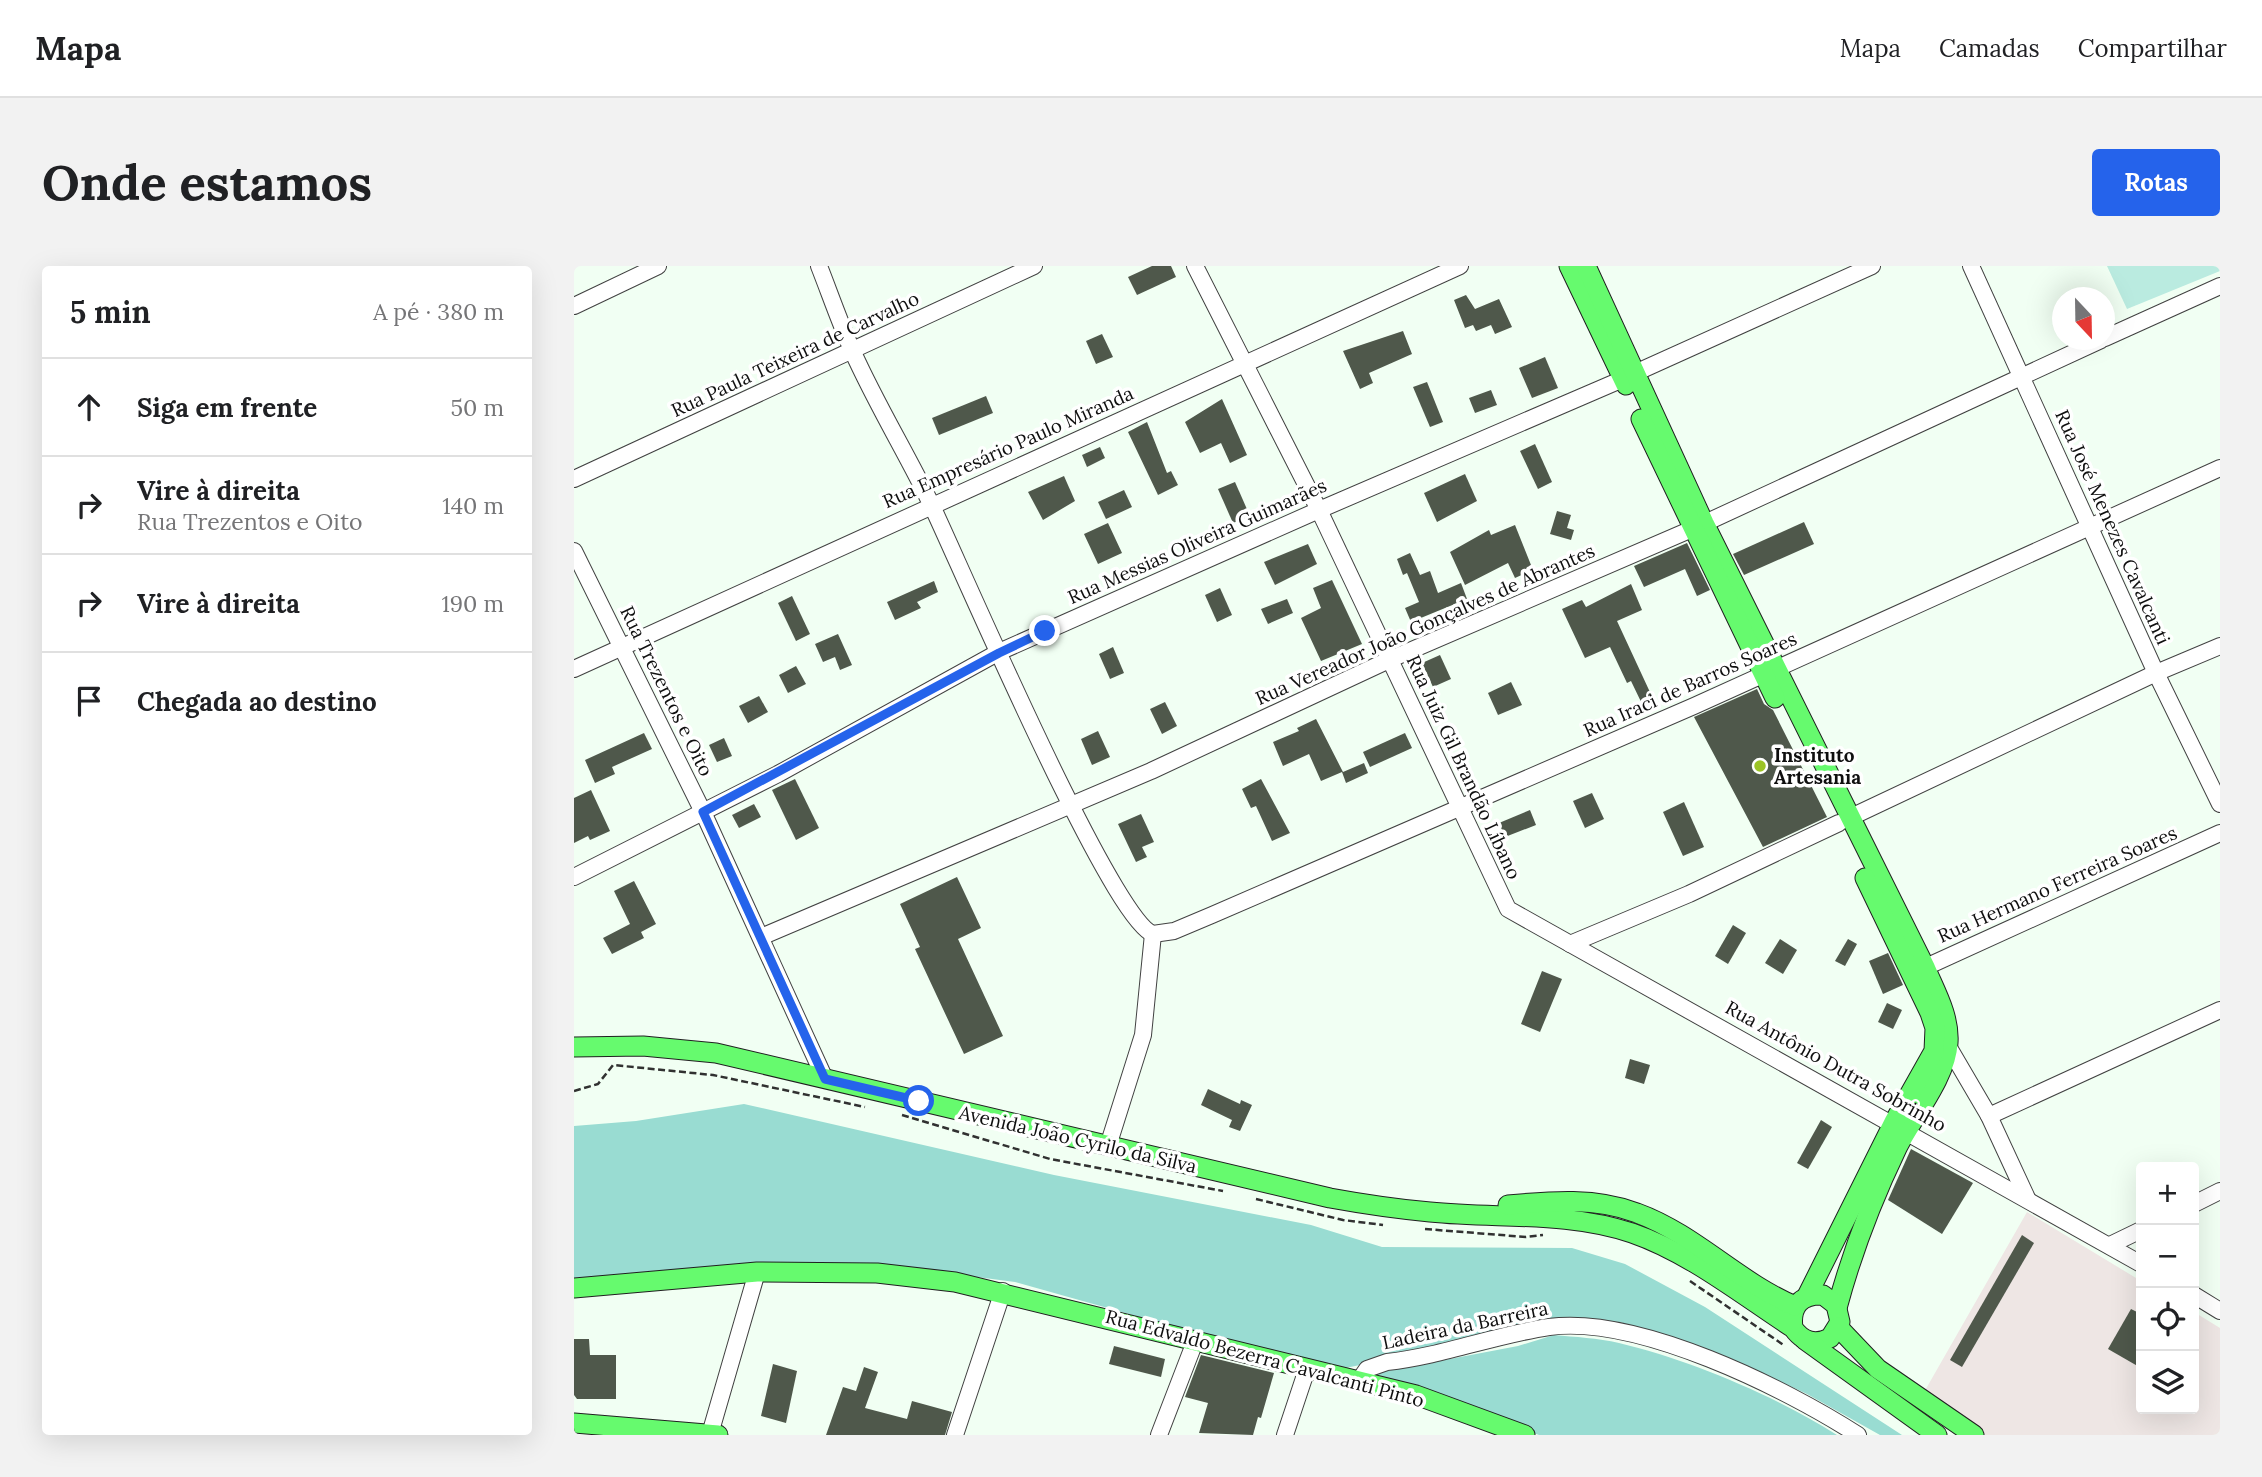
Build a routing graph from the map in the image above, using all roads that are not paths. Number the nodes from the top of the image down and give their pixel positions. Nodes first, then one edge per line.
1 (658, 266) edge
2 (819, 266) edge
3 (1034, 266) edge
4 (1195, 266) edge
5 (1460, 266) edge
6 (1569, 266) edge
7 (1586, 266) edge
8 (1872, 266) edge
9 (1971, 266) edge
10 (2220, 286) edge
11 (574, 306) edge
12 (2115, 334) edge
13 (2078, 350) edge
14 (852, 351) junction
15 (1244, 364) junction
16 (2022, 375) junction
17 (1629, 376) junction
18 (2220, 468) edge
19 (574, 479) edge
20 (931, 504) junction
21 (1319, 510) junction
22 (2091, 525) junction
23 (1698, 526) junction
24 (574, 551) edge
25 (621, 646) junction
26 (2220, 646) edge
27 (999, 653) junction
28 (1391, 659) junction
29 (574, 669) edge
30 (1769, 672) junction
31 (2156, 673) junction
32 (2220, 804) edge
33 (1071, 805) junction
34 (1461, 808) junction
35 (703, 812) junction
36 (1844, 820) junction
37 (2220, 833) edge
38 (574, 877) edge
39 (1508, 909) joint
40 (1153, 934) junction
41 (761, 937) junction
42 (1570, 944) junction
43 (1918, 971) junction
44 (2220, 1010) edge
45 (1948, 1046) junction
46 (574, 1047) edge
47 (825, 1079) junction
48 (1989, 1116) junction
49 (1900, 1126) junction
50 (1108, 1146) junction
51 (2220, 1191) edge
52 (2027, 1198) junction
53 (2199, 1202) edge
54 (1420, 1220) junction
55 (2136, 1232) edge
56 (2110, 1245) junction
57 (2136, 1261) edge
58 (757, 1272) junction
59 (574, 1289) edge
60 (1003, 1291) junction
61 (2199, 1298) edge
62 (1801, 1301) junction
63 (2220, 1311) edge
64 (1838, 1317) junction
65 (1196, 1339) junction
66 (1795, 1339) junction
67 (1307, 1369) junction
68 (1358, 1381) junction
69 (574, 1423) edge
70 (714, 1434) edge
71 (955, 1435) edge
72 (1159, 1435) edge
73 (1285, 1435) edge
74 (1525, 1435) edge
75 (1858, 1435) edge
76 (1937, 1435) edge
77 (1975, 1435) edge

1 - 11 street
2 - 14 street
3 - 14 street, Rua Paula Teixeira de Carvalho
4 - 15 street, Rua Juiz Gil Brandão Líbano
5 - 15 street, Rua Empresário Paulo Miranda
6 - 17 main road
7 - 17 main road
8 - 17 street, Rua Messias Oliveira Guimarães
9 - 16 street, Rua José Menezes Cavalcanti
10 - 12 street, Rua Vereador João Gonçalves de Abrantes
13 - 16 street, Rua Vereador João Gonçalves de Abrantes
14 - 19 street, Rua Paula Teixeira de Carvalho
14 - 20 street
15 - 20 street, Rua Empresário Paulo Miranda
15 - 21 street, Rua Juiz Gil Brandão Líbano
16 - 22 street, Rua José Menezes Cavalcanti
16 - 23 street, Rua Vereador João Gonçalves de Abrantes
17 - 21 street, Rua Messias Oliveira Guimarães
17 - 23 main road
18 - 22 street, Rua Iraci de Barros Soares
20 - 25 street, Rua Empresário Paulo Miranda
20 - 27 street
21 - 27 street, Rua Messias Oliveira Guimarães
21 - 28 street, Rua Juiz Gil Brandão Líbano
22 - 30 street, Rua Iraci de Barros Soares
22 - 31 street, Rua José Menezes Cavalcanti
23 - 28 street, Rua Vereador João Gonçalves de Abrantes
23 - 30 main road
24 - 25 street, Rua Trezentos e Oito
25 - 29 street, Rua Empresário Paulo Miranda
25 - 35 street, Rua Trezentos e Oito
26 - 31 street
27 - 33 street
27 - 35 street, Rua Messias Oliveira Guimarães
28 - 33 street, Rua Vereador João Gonçalves de Abrantes
28 - 34 street, Rua Juiz Gil Brandão Líbano
30 - 34 street, Rua Iraci de Barros Soares
30 - 36 main road
31 - 32 street, Rua José Menezes Cavalcanti
31 - 36 street
33 - 40 street
33 - 41 street, Rua Vereador João Gonçalves de Abrantes
34 - 39 street, Rua Juiz Gil Brandão Líbano
34 - 40 street, Rua Iraci de Barros Soares
35 - 38 street, Rua Messias Oliveira Guimarães
35 - 41 street, Rua Trezentos e Oito
36 - 42 street
36 - 43 main road
37 - 43 street, Rua Hermano Ferreira Soares
39 - 42 street, Rua Antônio Dutra Sobrinho
40 - 50 street
41 - 47 street, Rua Trezentos e Oito
42 - 49 street, Rua Antônio Dutra Sobrinho
43 - 45 main road
43 - 49 main road
44 - 48 street
45 - 48 street
45 - 49 main road
46 - 47 main road, Avenida João Cyrilo da Silva
47 - 50 main road, Avenida João Cyrilo da Silva
48 - 52 street
49 - 52 street, Rua Antônio Dutra Sobrinho
49 - 62 main road
49 - 64 main road
50 - 54 main road, Avenida João Cyrilo da Silva
51 - 53 street
52 - 56 street, Rua Antônio Dutra Sobrinho
54 - 62 main road, Avenida João Cyrilo da Silva
54 - 66 main road, Avenida João Cyrilo da Silva
55 - 56 street
56 - 57 street, Rua Antônio Dutra Sobrinho
58 - 59 main road, Rua Edvaldo Bezerra Cavalcanti Pinto
58 - 60 main road, Rua Edvaldo Bezerra Cavalcanti Pinto
58 - 70 street
60 - 65 main road, Rua Edvaldo Bezerra Cavalcanti Pinto
60 - 71 street
61 - 63 street
62 - 64 main road, Avenida João Cyrilo da Silva
62 - 66 main road
64 - 66 main road
64 - 77 main road, Avenida João Cyrilo da Silva
65 - 67 main road, Rua Edvaldo Bezerra Cavalcanti Pinto
65 - 72 street
66 - 76 main road, Avenida João Cyrilo da Silva
67 - 68 main road, Rua Edvaldo Bezerra Cavalcanti Pinto
67 - 73 street
68 - 74 main road, Rua Edvaldo Bezerra Cavalcanti Pinto
68 - 75 street, Ladeira da Barreira
69 - 70 main road

